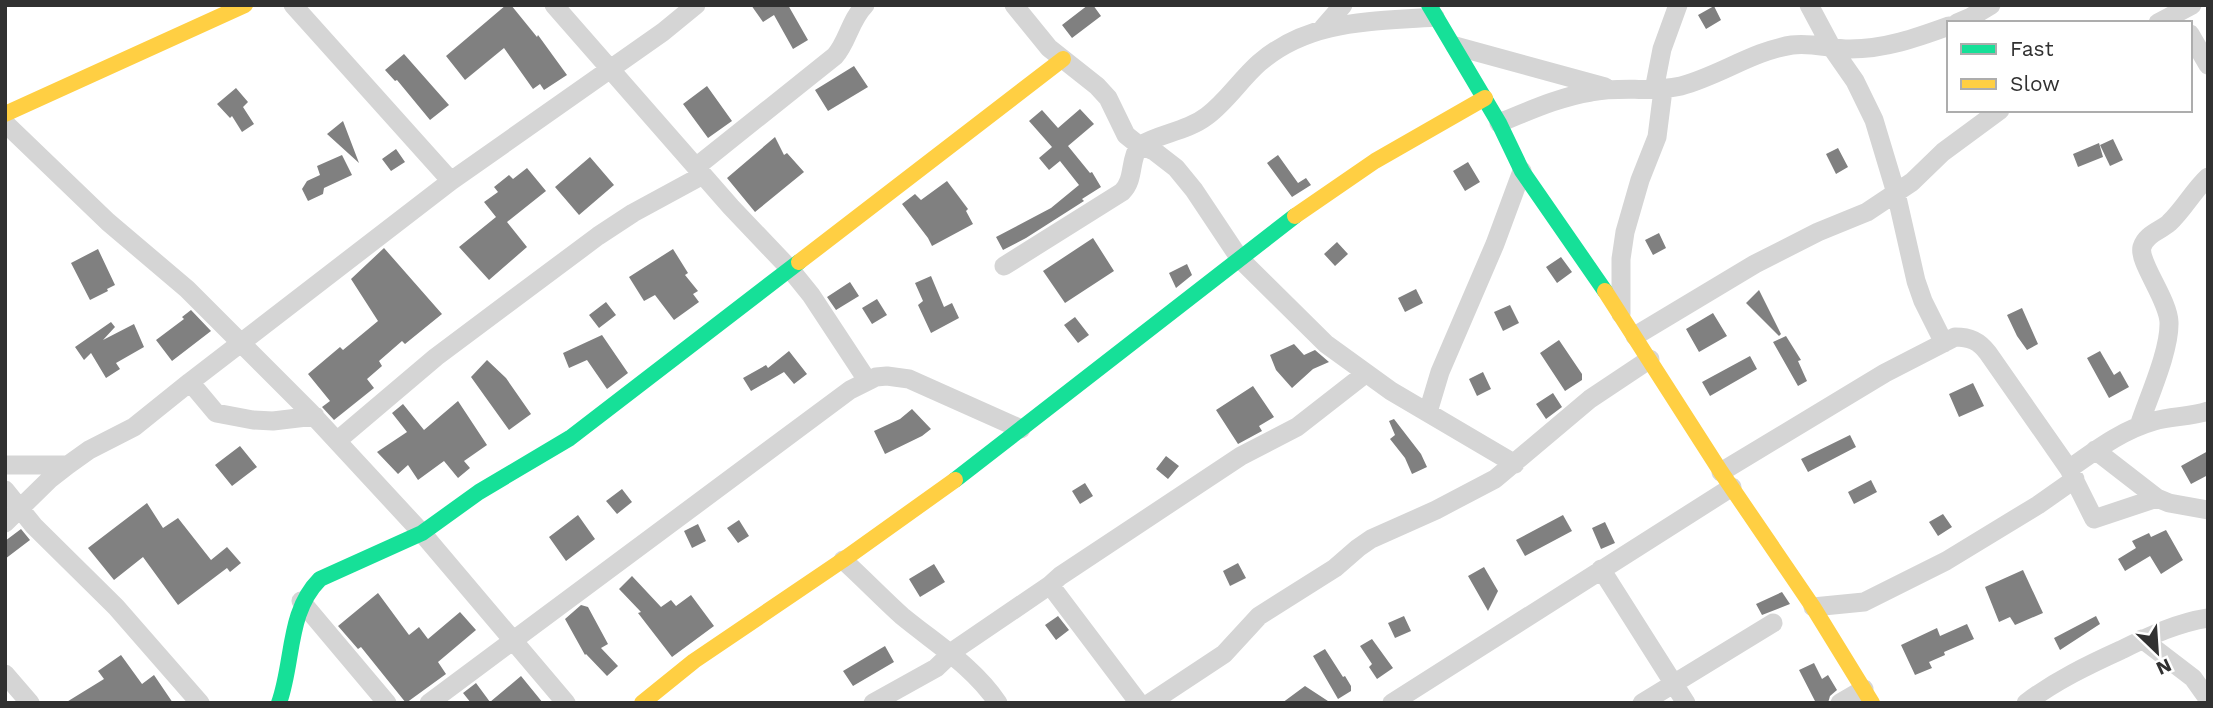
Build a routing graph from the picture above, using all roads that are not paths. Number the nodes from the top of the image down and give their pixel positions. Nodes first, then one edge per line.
1 (245, 5) edge
2 (293, 5) edge
3 (554, 5) edge
4 (696, 5) edge
5 (865, 5) edge
6 (1014, 5) edge
7 (1343, 5) edge
8 (1678, 5) edge
9 (1809, 5) edge
10 (1991, 5) edge
11 (2182, 12) edge
12 (1439, 14) edge
13 (1963, 21) edge
14 (2162, 21) edge
15 (1947, 27) edge
16 (1323, 28) junction
17 (2192, 37) edge
18 (1454, 46) junction
19 (1832, 48) junction
20 (1063, 59) junction
21 (2208, 65) edge
22 (609, 70) junction
23 (1613, 89) junction
24 (1658, 90) junction
25 (1485, 98) junction
26 (1997, 112) edge
27 (5, 114) edge
28 (5, 122) edge
29 (1499, 123) junction
30 (1142, 144) junction
31 (699, 171) junction
32 (1522, 171) junction
33 (2208, 177) edge
34 (451, 181) junction
35 (1896, 193) junction
36 (1240, 259) junction
37 (1004, 266) dead end
38 (790, 269) junction
39 (1621, 314) junction
40 (1634, 336) junction
41 (242, 343) junction
42 (1944, 343) junction
43 (1650, 359) junction
44 (1365, 373) junction
45 (867, 380) junction
46 (190, 382) junction
47 (2208, 411) edge
48 (1428, 412) junction
49 (315, 416) junction
50 (2138, 426) junction
51 (1021, 429) junction
52 (338, 440) junction
53 (2095, 450) junction
54 (1515, 464) junction
55 (5, 465) edge
56 (68, 465) junction
57 (2072, 474) junction
58 (1727, 479) junction
59 (5, 490) edge
60 (2157, 498) junction
61 (20, 509) junction
62 (2208, 510) edge
63 (5, 523) edge
64 (422, 533) junction
65 (844, 560) junction
66 (1601, 569) junction
67 (1050, 584) junction
68 (301, 601) junction
69 (1812, 607) junction
70 (2208, 618) edge
71 (1773, 623) dead end
72 (2142, 639) junction
73 (513, 641) junction
74 (951, 653) junction
75 (5, 674) edge
76 (1674, 682) junction
77 (1868, 696) edge
78 (995, 698) edge
79 (2208, 699) edge
80 (1149, 702) edge
81 (30, 703) edge
82 (200, 703) edge
83 (279, 703) edge
84 (387, 703) edge
85 (429, 703) edge
86 (566, 703) edge
87 (642, 703) edge
88 (873, 703) edge
89 (1016, 703) edge
90 (1392, 703) edge
91 (1642, 703) edge
92 (1686, 703) edge
93 (1839, 703) edge
94 (2026, 703) edge

1 - 27 street
2 - 34 street
3 - 22 street
4 - 22 street
5 - 31 street
6 - 20 street
7 - 16 street
8 - 24 street
9 - 19 street
10 - 13 street
11 - 14 street
12 - 16 street
12 - 18 street
15 - 19 street
16 - 30 street
17 - 21 street
18 - 23 street
18 - 25 street
19 - 24 street
19 - 35 street
20 - 30 street
20 - 38 street
22 - 31 street
22 - 34 street
23 - 24 street
23 - 29 street
24 - 39 street
25 - 29 street
25 - 36 street
26 - 35 street
28 - 41 street
29 - 32 street
30 - 36 street
30 - 37 street
31 - 38 street
31 - 52 street
32 - 39 street
32 - 48 street
33 - 50 street
34 - 41 street
35 - 40 street
35 - 42 street
36 - 44 street
36 - 51 street
38 - 45 street
38 - 64 street
39 - 40 street
40 - 43 street
41 - 46 street
41 - 49 street
42 - 57 street
42 - 58 street
43 - 54 street
43 - 58 street
44 - 48 street
44 - 67 street
45 - 51 street
45 - 73 street
46 - 49 street
46 - 56 street
47 - 50 street
48 - 54 street
49 - 52 street
50 - 53 street
51 - 65 street
52 - 64 street
53 - 57 street
53 - 60 street
54 - 80 street
55 - 56 street
56 - 61 street
57 - 60 street
57 - 69 street
58 - 66 street
58 - 69 street
59 - 61 street
60 - 62 street
61 - 63 street
61 - 82 street
64 - 68 street
64 - 73 street
65 - 74 street
65 - 87 street
66 - 76 street
66 - 90 street
67 - 74 street
67 - 80 street
68 - 83 street
68 - 84 street
69 - 77 street
70 - 72 street
71 - 76 street
72 - 79 street
72 - 94 street
73 - 85 street
73 - 86 street
74 - 78 street
74 - 88 street
75 - 81 street
76 - 91 street
76 - 92 street
77 - 93 street
78 - 89 street

